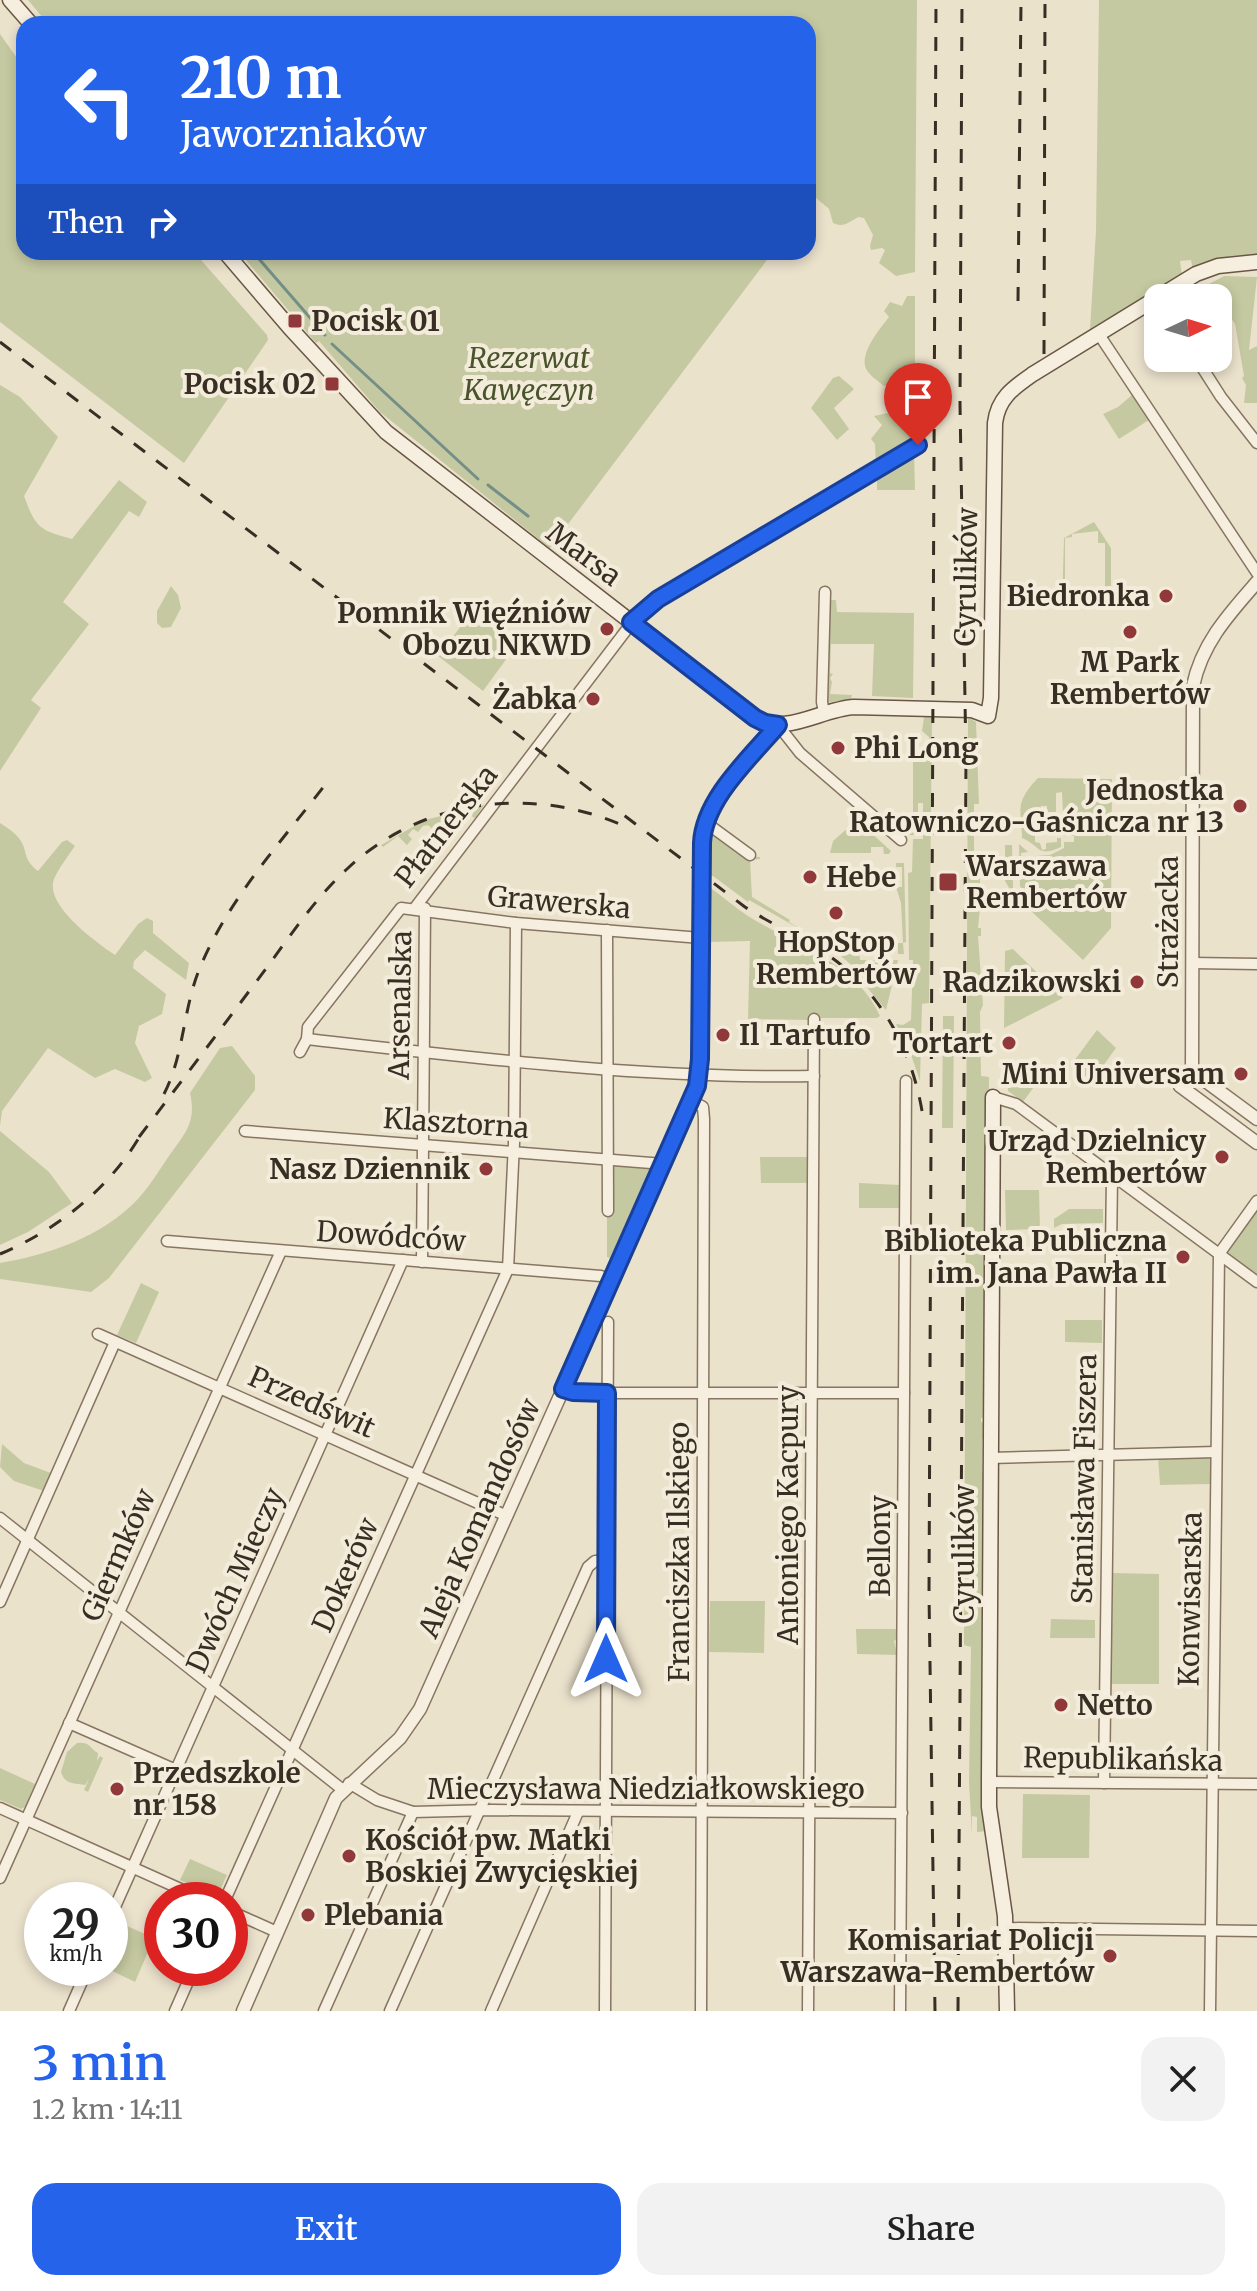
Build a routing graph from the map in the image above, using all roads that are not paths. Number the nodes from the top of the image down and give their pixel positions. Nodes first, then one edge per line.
1 (10, 0) edge
2 (24, 16) edge
3 (232, 260) edge
4 (1257, 262) edge
5 (1098, 333) junction
6 (1205, 372) edge
7 (1257, 443) edge
8 (918, 445) dead end
9 (1257, 573) edge
10 (1257, 582) edge
11 (825, 592) dead end
12 (631, 622) junction
13 (824, 712) junction
14 (778, 725) junction
15 (705, 822) junction
16 (901, 840) dead end
17 (750, 855) dead end
18 (420, 911) junction
19 (516, 923) junction
20 (607, 930) junction
21 (701, 938) junction
22 (1192, 963) junction
23 (1257, 964) edge
24 (814, 1019) dead end
25 (307, 1039) junction
26 (300, 1052) dead end
27 (423, 1052) junction
28 (514, 1061) junction
29 (608, 1069) junction
30 (1192, 1071) junction
31 (699, 1075) junction
32 (814, 1076) junction
33 (906, 1081) dead end
34 (993, 1097) joint
35 (692, 1101) junction
36 (1257, 1119) edge
37 (245, 1131) dead end
38 (1257, 1143) edge
39 (422, 1145) junction
40 (513, 1152) junction
41 (608, 1158) junction
42 (664, 1164) junction
43 (1112, 1176) junction
44 (1257, 1201) edge
45 (608, 1211) dead end
46 (167, 1241) dead end
47 (281, 1251) junction
48 (1219, 1254) junction
49 (403, 1260) junction
50 (422, 1262) junction
51 (508, 1269) junction
52 (612, 1281) junction
53 (1257, 1282) edge
54 (608, 1322) dead end
55 (98, 1334) dead end
56 (115, 1342) junction
57 (220, 1388) junction
58 (563, 1389) junction
59 (813, 1392) junction
60 (607, 1393) junction
61 (704, 1393) junction
62 (904, 1393) junction
63 (326, 1434) junction
64 (1216, 1452) junction
65 (1108, 1454) junction
66 (990, 1458) junction
67 (416, 1474) junction
68 (507, 1516) junction
69 (0, 1518) edge
70 (27, 1540) junction
71 (606, 1561) junction
72 (0, 1602) edge
73 (119, 1610) junction
74 (213, 1686) junction
75 (69, 1723) junction
76 (293, 1750) junction
77 (176, 1770) junction
78 (989, 1782) junction
79 (1104, 1783) junction
80 (1212, 1784) junction
81 (1257, 1784) edge
82 (346, 1786) junction
83 (0, 1808) edge
84 (479, 1810) junction
85 (413, 1812) junction
86 (578, 1812) junction
87 (605, 1812) junction
88 (702, 1812) junction
89 (810, 1812) junction
90 (902, 1813) junction
91 (26, 1820) junction
92 (132, 1868) junction
93 (0, 1878) edge
94 (126, 1882) edge
95 (164, 1882) edge
96 (233, 1882) edge
97 (248, 1919) edge
98 (1006, 1928) junction
99 (1211, 1930) junction
100 (1257, 1931) edge
101 (277, 1932) junction
102 (80, 1986) edge
103 (186, 1986) edge
104 (605, 1989) junction
105 (69, 2011) edge
106 (175, 2011) edge
107 (243, 2011) edge
108 (324, 2011) edge
109 (390, 2011) edge
110 (491, 2011) edge
111 (595, 2011) edge
112 (605, 2011) edge
113 (701, 2011) edge
114 (808, 2011) edge
115 (900, 2011) edge
116 (1007, 2011) edge
117 (1210, 2011) edge

1 - 2 main road
3 - 12 main road, Marsa
4 - 5 main road
5 - 9 street
5 - 13 main road, Cyrulików
6 - 7 street
8 - 12 street, Płatnerska
10 - 22 street, Strażacka
11 - 13 street
12 - 14 main road, Marsa
12 - 18 street, Płatnerska
13 - 14 main road
14 - 15 street
14 - 16 street
15 - 17 street
15 - 21 street
18 - 19 street, Grawerska
18 - 25 street, Płatnerska
18 - 27 street, Arsenalska
19 - 20 street, Grawerska
19 - 28 street
20 - 21 street, Grawerska
20 - 29 street
21 - 31 street
22 - 23 street
22 - 30 street, Strażacka
24 - 32 street, Antoniego Kacpury
25 - 26 street, Płatnerska
25 - 27 street
27 - 28 street
27 - 39 street, Arsenalska
28 - 29 street
28 - 40 street
29 - 31 street
29 - 41 street
30 - 36 street
30 - 38 street
31 - 32 street
31 - 35 street, Aleja Komandosów
32 - 59 street, Antoniego Kacpury
33 - 62 street, Bellony
34 - 43 street
34 - 66 main road, Cyrulików
35 - 42 street, Aleja Komandosów
35 - 61 street, Franciszka Ilskiego
37 - 39 street, Klasztorna
39 - 40 street, Klasztorna
39 - 50 street, Arsenalska
40 - 41 street, Klasztorna
40 - 51 street
41 - 42 street, Klasztorna
41 - 45 street
42 - 52 street, Aleja Komandosów
43 - 48 street
43 - 65 street, Stanisława Fiszera
44 - 48 street
46 - 47 street, Dowódców
47 - 49 street, Dowódców
47 - 57 street, Giermków
48 - 53 street
48 - 64 street, Konwisarska
49 - 50 street, Dowódców
49 - 63 street, Dwóch Mieczy
50 - 51 street, Dowódców
51 - 52 street, Dowódców
51 - 67 street, Dokerów
52 - 58 street, Aleja Komandosów
54 - 60 street
55 - 56 street, Przedświt
56 - 57 street, Przedświt
56 - 70 street
57 - 63 street, Przedświt
57 - 73 street, Giermków
58 - 60 street
58 - 68 street, Aleja Komandosów
59 - 61 street
59 - 62 street
59 - 89 street, Antoniego Kacpury
60 - 61 street
60 - 71 street
61 - 88 street, Franciszka Ilskiego
62 - 90 street, Bellony
63 - 67 street, Przedświt
63 - 74 street, Dwóch Mieczy
64 - 65 street
64 - 80 street, Konwisarska
65 - 66 street
65 - 79 street, Stanisława Fiszera
66 - 78 main road, Cyrulików
67 - 68 street, Przedświt
67 - 76 street, Dokerów
68 - 82 street, Aleja Komandosów
69 - 70 street, Mieczysława Niedziałkowskiego
70 - 72 street
70 - 73 street, Mieczysława Niedziałkowskiego
71 - 84 street
71 - 87 street
73 - 74 street, Mieczysława Niedziałkowskiego
73 - 75 street, Giermków
74 - 76 street, Mieczysława Niedziałkowskiego
74 - 77 street, Dwóch Mieczy
75 - 77 street
75 - 91 street, Giermków
76 - 82 street, Mieczysława Niedziałkowskiego
76 - 96 street, Dokerów
77 - 92 street, Dwóch Mieczy
78 - 79 street, Republikańska
78 - 98 main road, Cyrulików
79 - 80 street, Republikańska
80 - 81 street, Republikańska
80 - 99 street, Konwisarska
82 - 85 street, Mieczysława Niedziałkowskiego
82 - 101 street
83 - 91 street
84 - 85 street, Mieczysława Niedziałkowskiego
84 - 86 street, Mieczysława Niedziałkowskiego
84 - 109 street
85 - 108 street
86 - 87 street, Mieczysława Niedziałkowskiego
86 - 110 street
87 - 88 street, Mieczysława Niedziałkowskiego
87 - 104 street
88 - 89 street, Mieczysława Niedziałkowskiego
88 - 113 street, Franciszka Ilskiego
89 - 90 street, Mieczysława Niedziałkowskiego
89 - 114 street, Antoniego Kacpury
90 - 115 street, Bellony
91 - 92 street
91 - 93 street, Giermków
92 - 94 street, Dwóch Mieczy
92 - 95 street
97 - 101 street
98 - 99 street
98 - 116 main road, Cyrulików
99 - 100 street
99 - 117 street, Konwisarska
101 - 107 street
102 - 105 street
103 - 106 street
104 - 111 street
104 - 112 street

